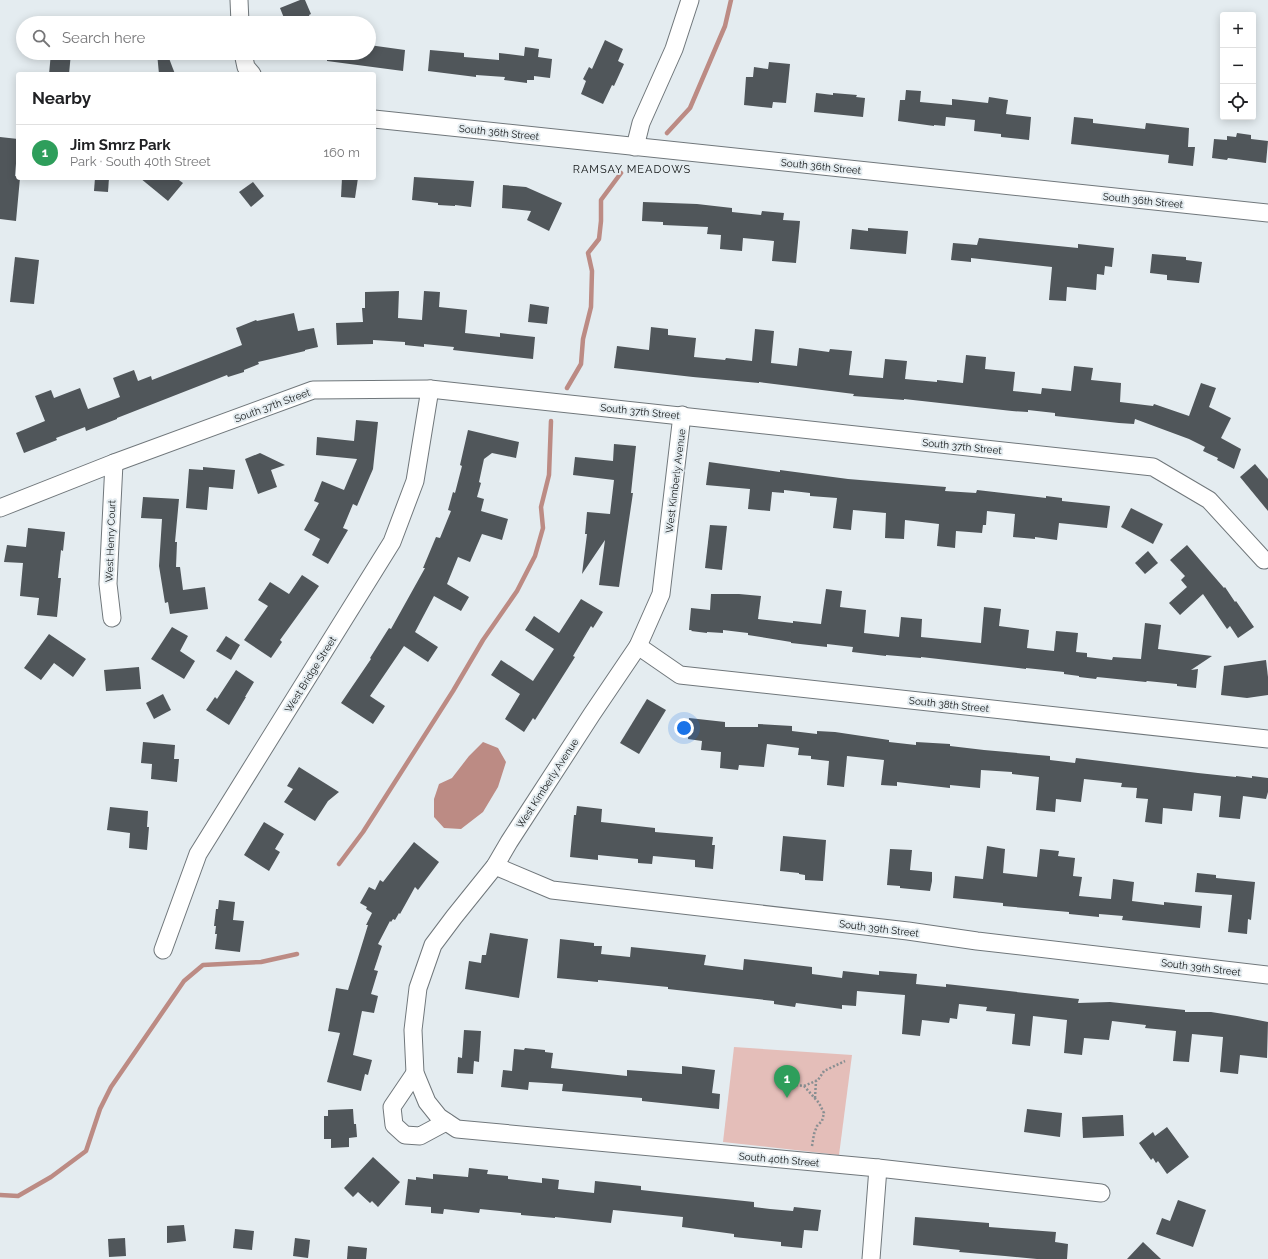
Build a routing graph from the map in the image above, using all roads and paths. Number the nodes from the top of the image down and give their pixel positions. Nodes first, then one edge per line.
1 (239, 0) edge
2 (690, 0) edge
3 (240, 16) edge
4 (376, 119) edge
5 (636, 146) junction
6 (1268, 214) edge
7 (430, 389) junction
8 (682, 416) junction
9 (114, 463) junction
10 (0, 508) edge
11 (1267, 561) edge
12 (112, 618) dead end
13 (638, 646) junction
14 (1268, 739) edge
15 (495, 866) junction
16 (163, 950) dead end
17 (1268, 975) edge
18 (845, 1061) dead end
19 (415, 1073) junction
20 (816, 1080) junction
21 (788, 1084) dead end
22 (804, 1086) junction
23 (814, 1098) junction
24 (451, 1126) junction
25 (812, 1150) dead end
26 (878, 1168) junction
27 (1101, 1193) dead end
28 (871, 1259) edge

1 - 3 street
2 - 5 street
4 - 5 street, South 36th Street
5 - 6 street, South 36th Street
7 - 8 street, South 37th Street
7 - 9 street, South 37th Street
7 - 16 street, West Bridge Street
8 - 11 street, South 37th Street
8 - 13 street, West Kimberly Avenue
9 - 10 street, South 37th Street
9 - 12 street, West Henry Court
13 - 14 street, South 38th Street
13 - 15 street, West Kimberly Avenue
15 - 17 street, South 39th Street
15 - 19 street, West Kimberly Avenue
18 - 20 path
19 - 24 street, West Kimberly Avenue
19 - 24 street
20 - 22 path
20 - 23 path
21 - 22 path
22 - 23 path
23 - 25 path
24 - 26 street, South 40th Street
26 - 27 street, South 40th Street
26 - 28 street

